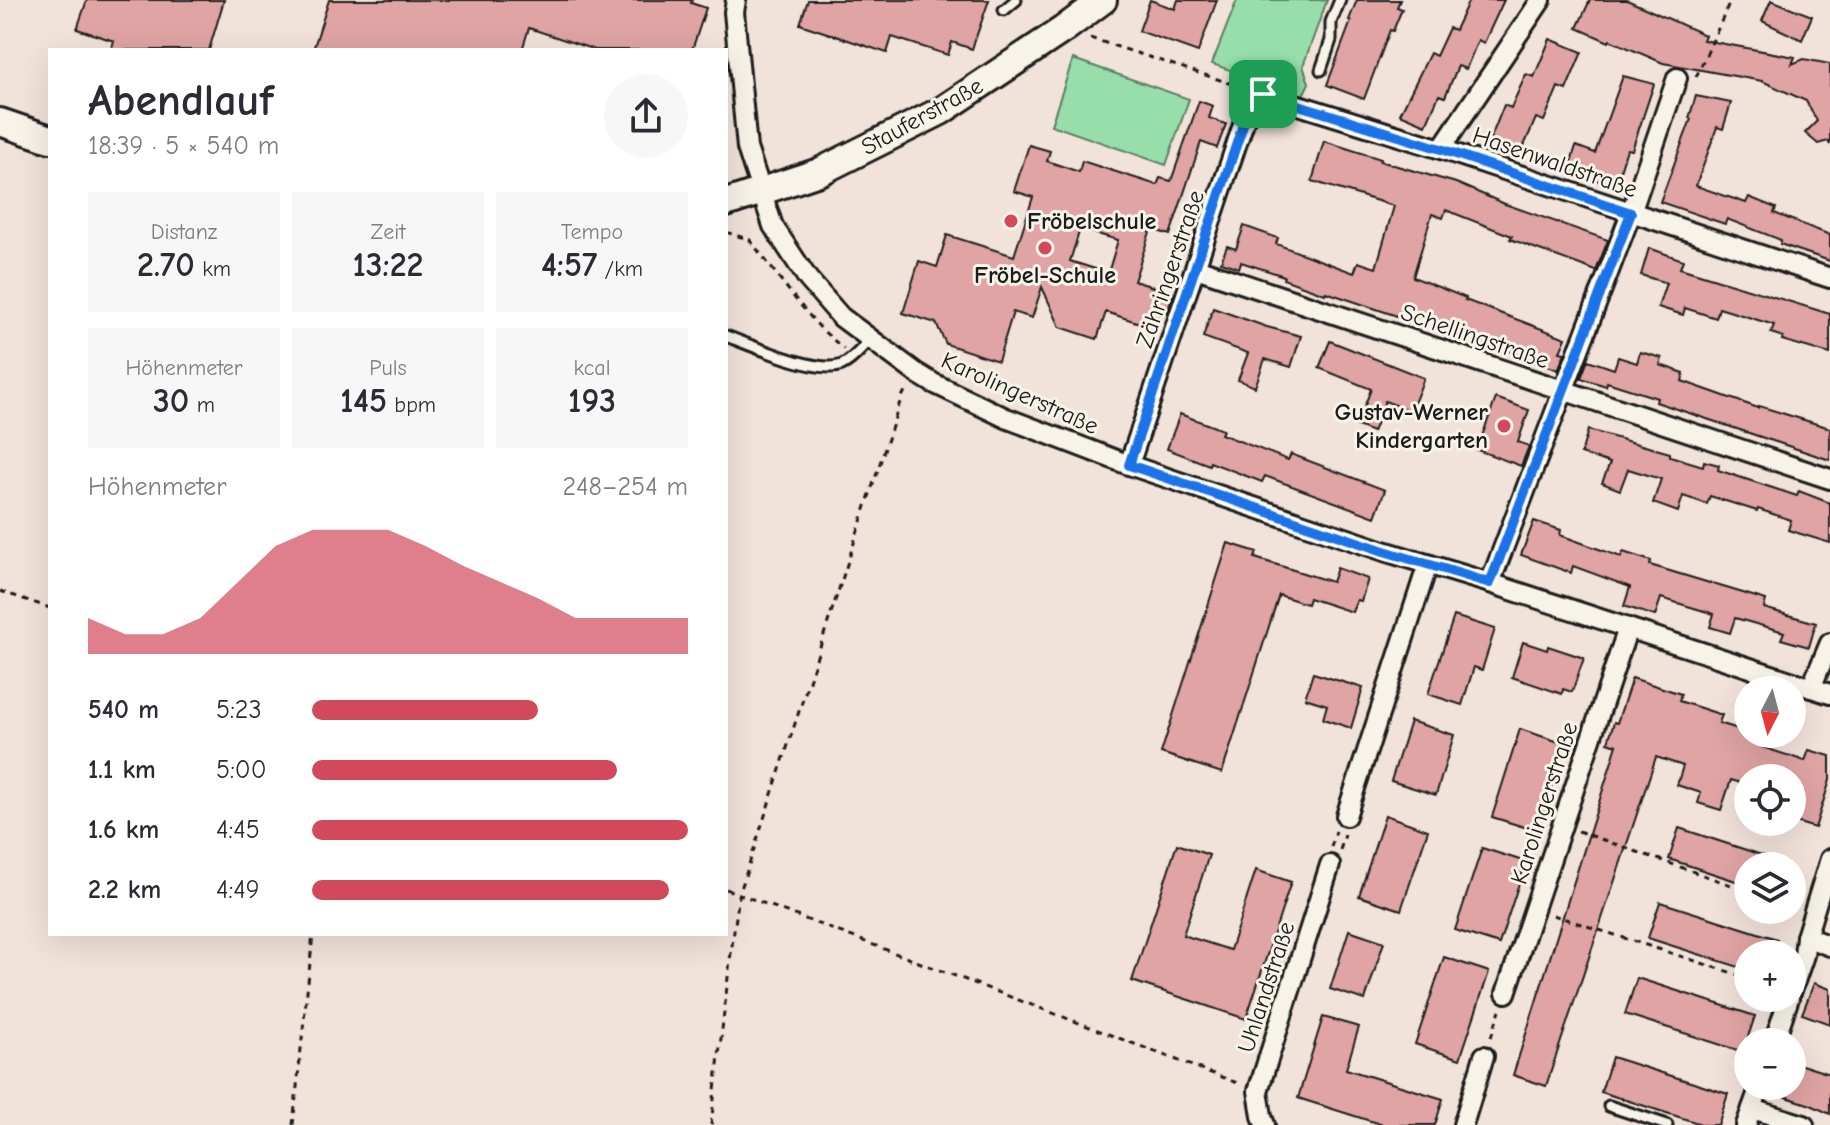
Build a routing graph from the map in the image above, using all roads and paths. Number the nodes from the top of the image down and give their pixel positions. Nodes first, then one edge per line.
1 (736, 0) edge
2 (1016, 0) edge
3 (1103, 0) edge
4 (1340, 0) edge
5 (1541, 0) edge
6 (1731, 0) edge
7 (1004, 10) dead end
8 (1064, 29) junction
9 (1321, 70) dead end
10 (1677, 78) joint
11 (1263, 94) junction
12 (0, 122) edge
13 (48, 138) edge
14 (1441, 149) junction
15 (761, 192) junction
16 (728, 202) edge
17 (1631, 213) junction
18 (728, 233) edge
19 (1196, 268) junction
20 (1830, 278) edge
21 (728, 337) edge
22 (870, 340) junction
23 (853, 357) junction
24 (915, 372) junction
25 (1564, 392) junction
26 (1129, 465) junction
27 (1830, 479) edge
28 (1428, 564) junction
29 (1490, 583) junction
30 (0, 591) edge
31 (48, 607) edge
32 (1628, 628) junction
33 (1830, 643) edge
34 (1811, 688) junction
35 (1830, 694) edge
36 (1346, 816) joint
37 (1562, 825) junction
38 (1830, 859) edge
39 (1330, 865) joint
40 (1734, 886) edge
41 (728, 890) edge
42 (739, 895) junction
43 (1534, 909) junction
44 (313, 936) edge
45 (1806, 937) junction
46 (1806, 940) edge
47 (1830, 946) edge
48 (1734, 973) edge
49 (1506, 993) joint
50 (1484, 1056) joint
51 (1258, 1091) junction
52 (1609, 1106) dead end
53 (1749, 1117) edge
54 (293, 1125) edge
55 (711, 1125) edge
56 (1265, 1125) edge
57 (1463, 1125) edge
58 (1667, 1125) edge
59 (1804, 1125) edge

1 - 15 street, Karolingerstraße
2 - 7 lane
3 - 8 main road, Stauferstraße
4 - 9 lane
5 - 14 street
6 - 10 path
8 - 11 path
8 - 15 main road, Stauferstraße
10 - 17 street
11 - 14 street, Hasenwaldstraße
11 - 19 street, Zähringerstraße
12 - 13 main road
14 - 17 street, Hasenwaldstraße
15 - 16 main road, Stauferstraße
15 - 22 street, Karolingerstraße
17 - 20 street, Hasenwaldstraße
17 - 25 street
18 - 23 path
19 - 25 street, Schellingstraße
19 - 26 street, Zähringerstraße
21 - 23 lane
22 - 23 lane
22 - 24 street, Karolingerstraße
24 - 26 street, Karolingerstraße
24 - 42 path
25 - 27 street, Schellingstraße
25 - 29 street
26 - 28 street, Karolingerstraße
28 - 29 street, Karolingerstraße
28 - 36 street
29 - 32 street, Karolingerstraße
30 - 31 path
32 - 34 street, Karolingerstraße
32 - 37 street, Karolingerstraße
33 - 34 street
34 - 35 street, Karolingerstraße
36 - 39 path
37 - 40 path
37 - 43 street, Karolingerstraße
38 - 45 street
39 - 51 street, Uhlandstraße
41 - 42 path
42 - 51 path
42 - 55 path
43 - 48 path
43 - 49 street, Karolingerstraße
44 - 54 path
45 - 46 street
45 - 47 street
49 - 50 path
50 - 57 street
51 - 56 street, Uhlandstraße
52 - 58 lane
53 - 59 street

